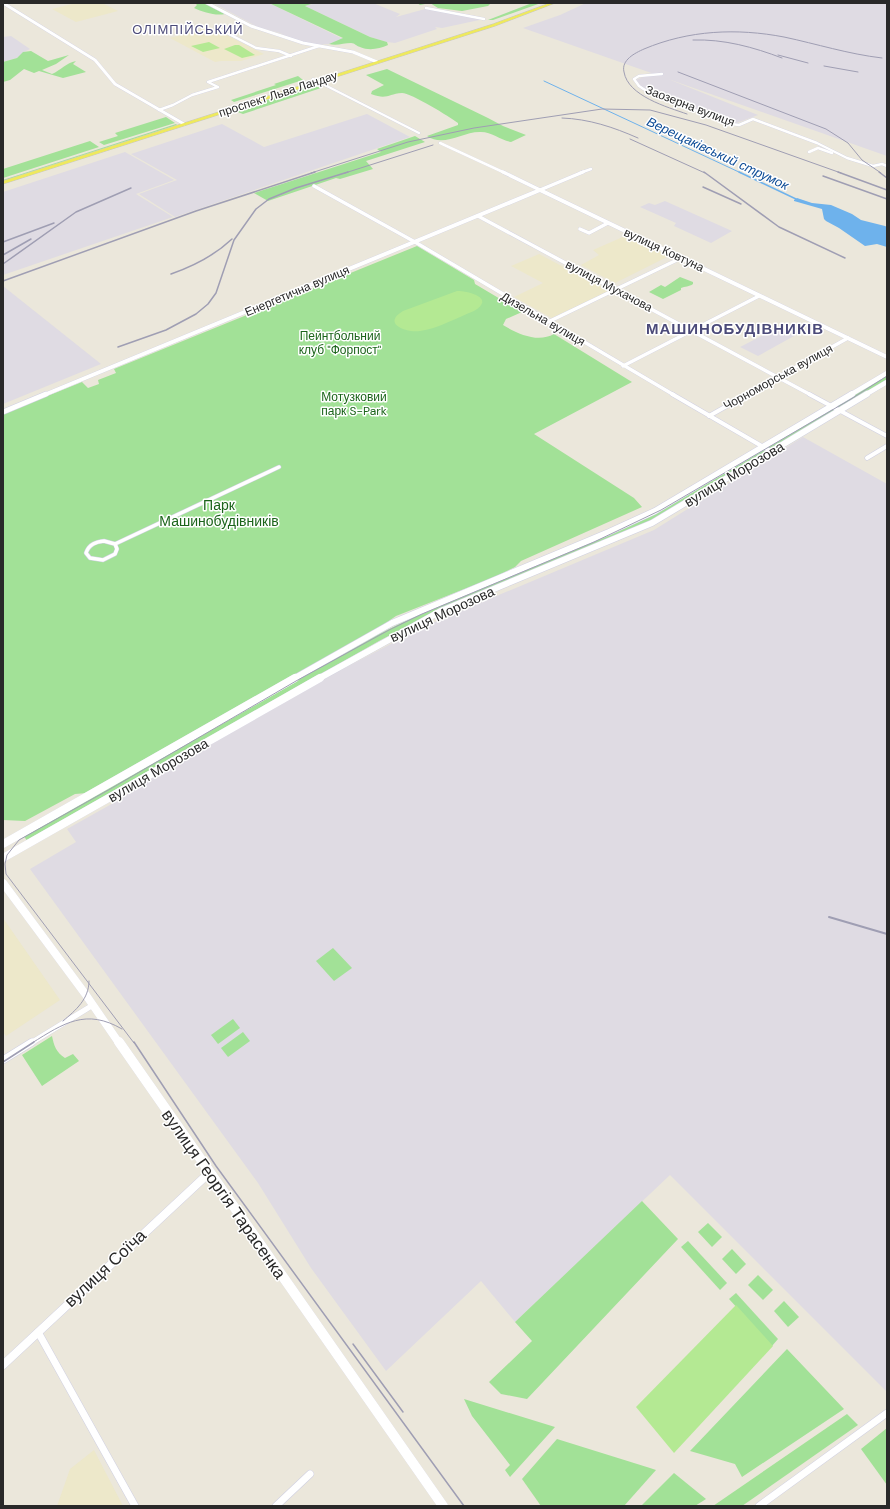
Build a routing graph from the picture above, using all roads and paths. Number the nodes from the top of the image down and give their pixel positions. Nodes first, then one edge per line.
1 (3, 3) edge
2 (207, 3) edge
3 (545, 3) edge
4 (553, 3) edge
5 (426, 8) dead end
6 (484, 19) dead end
7 (215, 27) dead end
8 (454, 34) junction
9 (459, 36) junction
10 (318, 46) junction
11 (291, 56) junction
12 (372, 60) junction
13 (377, 62) junction
14 (662, 74) dead end
15 (313, 79) junction
16 (318, 81) junction
17 (159, 110) junction
18 (193, 120) junction
19 (182, 123) junction
20 (419, 133) dead end
21 (440, 143) dead end
22 (809, 152) dead end
23 (842, 156) junction
24 (887, 166) edge
25 (591, 169) dead end
26 (3, 179) edge
27 (3, 183) edge
28 (314, 186) dead end
29 (540, 190) junction
30 (478, 216) junction
31 (608, 223) junction
32 (580, 229) dead end
33 (415, 242) junction
34 (681, 258) junction
35 (616, 290) junction
36 (759, 296) junction
37 (548, 322) junction
38 (691, 330) junction
39 (848, 338) junction
40 (887, 357) edge
41 (623, 366) junction
42 (887, 373) edge
43 (778, 377) junction
44 (887, 382) edge
45 (832, 406) junction
46 (840, 410) junction
47 (3, 412) edge
48 (709, 416) junction
49 (887, 436) edge
50 (762, 446) junction
51 (887, 446) edge
52 (772, 452) junction
53 (867, 458) dead end
54 (279, 467) dead end
55 (115, 544) junction
56 (14, 838) junction
57 (3, 839) edge
58 (3, 844) edge
59 (3, 858) edge
60 (3, 883) edge
61 (94, 1005) junction
62 (3, 1060) edge
63 (209, 1173) junction
64 (38, 1332) junction
65 (3, 1365) edge
66 (887, 1414) edge
67 (310, 1474) dead end
68 (135, 1506) edge
69 (276, 1506) edge
70 (443, 1506) edge
71 (759, 1506) edge

1 - 17 street
2 - 10 street
3 - 8 main road, проспект Льва Ландау
4 - 9 main road, проспект Льва Ландау
5 - 6 street
7 - 11 street
8 - 9 main road
8 - 12 main road, проспект Льва Ландау
9 - 13 main road, проспект Льва Ландау
10 - 11 street
10 - 12 street
11 - 17 street
12 - 13 street
12 - 15 main road, проспект Льва Ландау
13 - 16 main road, проспект Льва Ландау
14 - 23 street, Заозерна вулиця
15 - 16 street
15 - 18 main road, проспект Льва Ландау
16 - 18 main road, проспект Льва Ландау
16 - 20 street
17 - 19 street
18 - 19 main road, проспект Льва Ландау
19 - 26 main road, проспект Льва Ландау
19 - 27 main road, проспект Льва Ландау
21 - 29 street, вулиця Ковтуна
22 - 23 street
23 - 24 street, Заозерна вулиця
25 - 29 street, Енергетична вулиця
28 - 33 street, Дизельна вулиця
29 - 30 street, Енергетична вулиця
29 - 31 street, вулиця Ковтуна
30 - 33 street, Енергетична вулиця
30 - 35 street, вулиця Мухачова
31 - 32 street
31 - 34 street, вулиця Ковтуна
33 - 37 street, Дизельна вулиця
33 - 47 street, Енергетична вулиця
34 - 35 street
34 - 36 street, вулиця Ковтуна
35 - 37 street
35 - 38 street, вулиця Мухачова
36 - 38 street
36 - 39 street, вулиця Ковтуна
37 - 41 street, Дизельна вулиця
38 - 41 street
38 - 43 street, вулиця Мухачова
39 - 40 street, вулиця Ковтуна
39 - 43 street, Чорноморська вулиця
41 - 48 street, Дизельна вулиця
42 - 45 main road, вулиця Морозова
43 - 45 street, вулиця Мухачова
43 - 48 street, Чорноморська вулиця
44 - 46 main road, вулиця Морозова
45 - 46 street, вулиця Мухачова
45 - 50 main road, вулиця Морозова
46 - 49 street, вулиця Мухачова
46 - 52 main road, вулиця Морозова
48 - 50 street, Дизельна вулиця
50 - 52 street, Дизельна вулиця
50 - 56 main road, вулиця Морозова
51 - 53 street
52 - 59 main road, вулиця Морозова
54 - 55 street
55 - 55 street
56 - 57 main road
56 - 58 main road, вулиця Морозова
60 - 61 main road, вулиця Георгія Тарасенка
61 - 62 street
61 - 63 main road, вулиця Георгія Тарасенка
63 - 64 street, вулиця Соїча
63 - 70 main road, вулиця Георгія Тарасенка
64 - 65 street, вулиця Соїча
64 - 68 street
66 - 71 street
67 - 69 street

